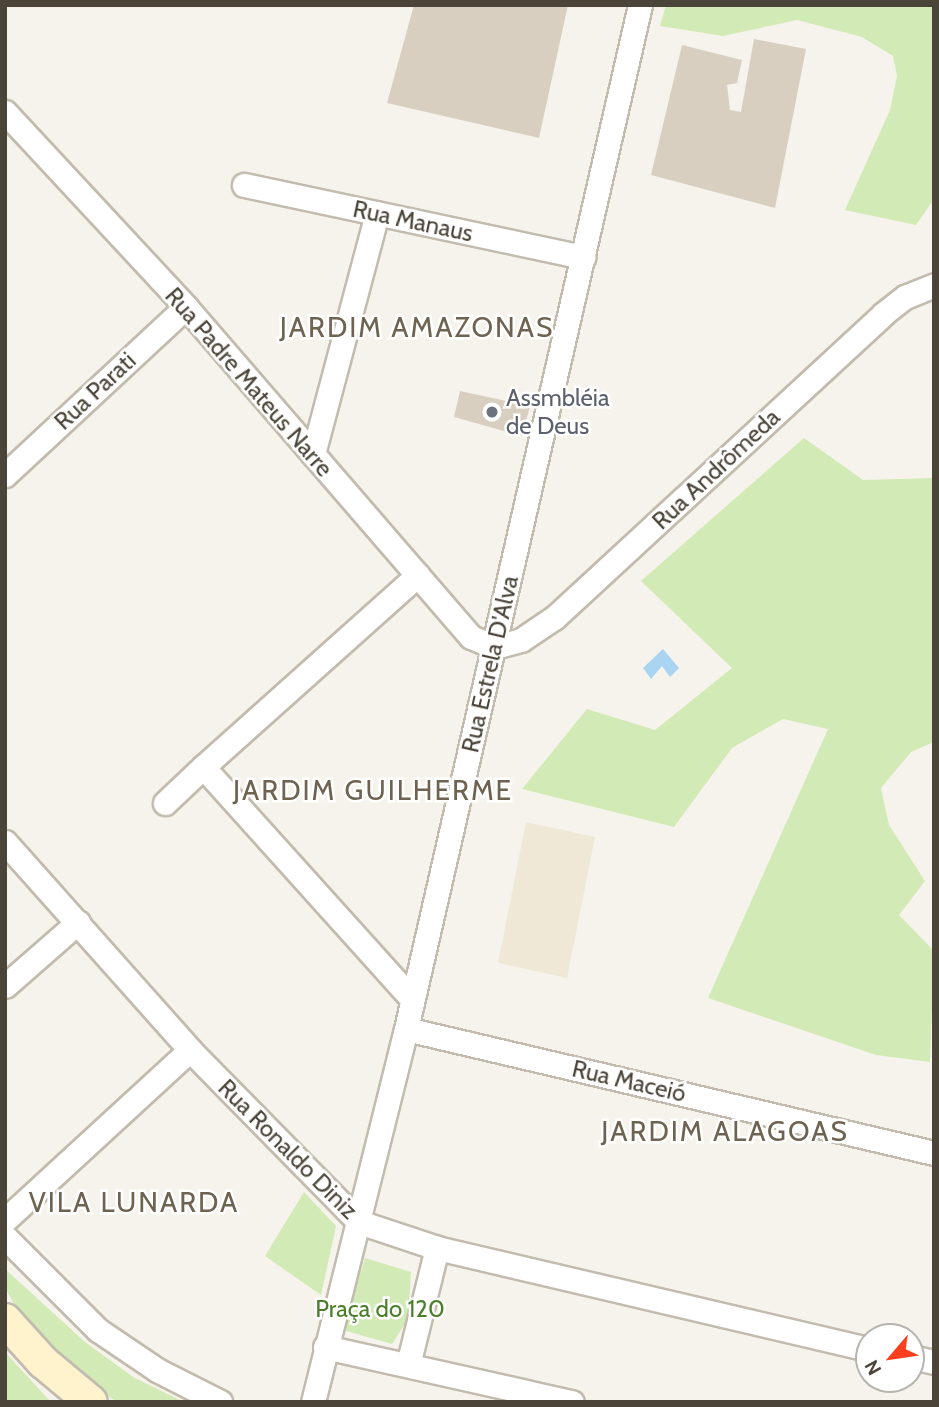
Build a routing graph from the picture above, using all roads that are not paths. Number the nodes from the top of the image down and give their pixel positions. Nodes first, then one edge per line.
1 (640, 5) edge
2 (5, 112) edge
3 (244, 185) dead end
4 (377, 213) junction
5 (583, 257) junction
6 (934, 285) edge
7 (186, 307) junction
8 (313, 454) junction
9 (5, 475) edge
10 (418, 575) junction
11 (495, 647) junction
12 (203, 767) junction
13 (165, 803) dead end
14 (5, 842) edge
15 (78, 922) junction
16 (5, 986) edge
17 (412, 999) junction
18 (406, 1029) junction
19 (190, 1050) junction
20 (934, 1153) edge
21 (5, 1220) edge
22 (359, 1223) junction
23 (5, 1237) edge
24 (437, 1248) junction
25 (5, 1320) edge
26 (855, 1346) edge
27 (325, 1347) junction
28 (408, 1365) junction
29 (91, 1402) edge
30 (220, 1402) edge
31 (313, 1402) edge
32 (572, 1402) edge

1 - 5 street, Rua Estrela D'Alva
2 - 7 street, Rua Padre Mateus Narre
3 - 4 street, Rua Manaus
4 - 5 street, Rua Manaus
4 - 8 street
5 - 11 street, Rua Estrela D'Alva
6 - 11 street, Rua Andrômeda
7 - 8 street, Rua Padre Mateus Narre
7 - 9 street, Rua Parati
8 - 10 street, Rua Padre Mateus Narre
10 - 11 street, Rua Padre Mateus Narre
10 - 12 street
11 - 17 street, Rua Estrela D'Alva
12 - 13 street
12 - 17 street
14 - 15 street, Rua Ronaldo Diniz
15 - 16 street
15 - 19 street, Rua Ronaldo Diniz
17 - 18 street, Rua Estrela D'Alva
18 - 20 street, Rua Maceió
18 - 22 street, Rua Estrela D'Alva
19 - 21 street
19 - 22 street, Rua Ronaldo Diniz
22 - 24 street, Rua Ronaldo Diniz
22 - 27 street, Rua Estrela D'Alva
23 - 30 street
24 - 26 street, Rua Ronaldo Diniz
24 - 28 street
25 - 29 street
27 - 28 street
27 - 31 street, Rua Estrela D'Alva
28 - 32 street

